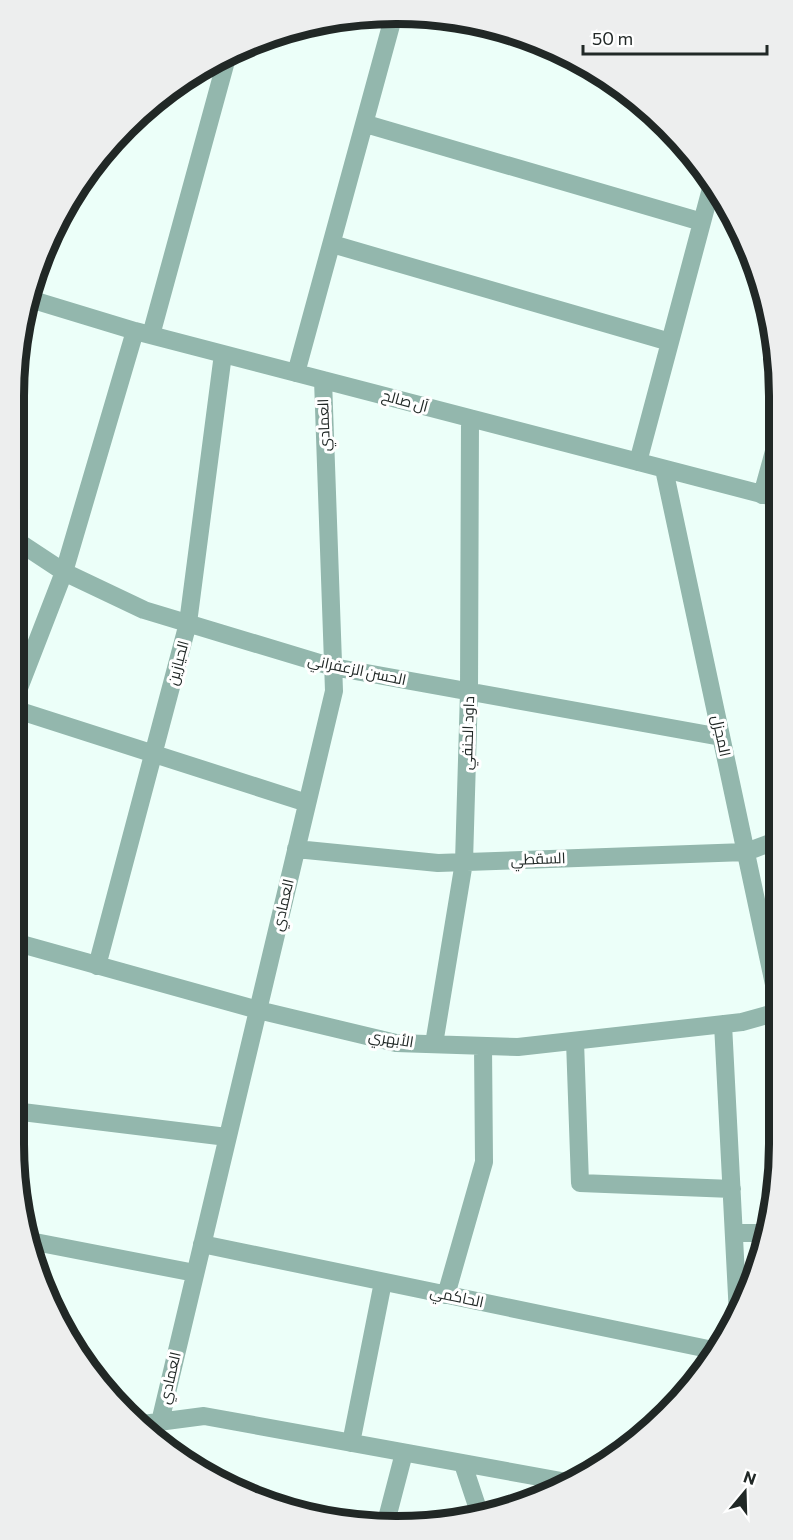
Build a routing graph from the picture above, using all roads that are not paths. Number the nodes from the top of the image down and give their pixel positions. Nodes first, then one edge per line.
1 (391, 24) edge
2 (224, 66) edge
3 (366, 124) junction
4 (709, 195) edge
5 (702, 222) junction
6 (333, 244) junction
7 (37, 301) edge
8 (143, 333) junction
9 (670, 342) junction
10 (223, 354) junction
11 (296, 373) junction
12 (323, 380) junction
13 (470, 418) junction
14 (638, 462) junction
15 (664, 469) junction
16 (769, 496) edge
17 (24, 546) edge
18 (64, 572) junction
19 (189, 623) junction
20 (333, 667) junction
21 (24, 675) edge
22 (470, 692) junction
23 (24, 712) edge
24 (721, 737) junction
25 (154, 753) junction
26 (307, 803) junction
27 (769, 843) edge
28 (296, 849) junction
29 (746, 852) junction
30 (464, 862) junction
31 (24, 945) edge
32 (769, 961) edge
33 (97, 966) junction
34 (258, 1010) junction
35 (769, 1014) edge
36 (723, 1024) junction
37 (575, 1041) junction
38 (434, 1044) junction
39 (483, 1046) junction
40 (24, 1112) edge
41 (227, 1137) junction
42 (732, 1189) junction
43 (734, 1233) junction
44 (758, 1233) edge
45 (37, 1241) edge
46 (202, 1244) junction
47 (195, 1273) junction
48 (383, 1282) junction
49 (446, 1295) junction
50 (737, 1295) edge
51 (707, 1349) edge
52 (151, 1423) edge
53 (351, 1443) junction
54 (404, 1453) junction
55 (463, 1464) junction
56 (556, 1480) edge
57 (477, 1507) edge
58 (389, 1516) edge

1 - 3 street
2 - 8 street
3 - 5 street
3 - 6 street
4 - 5 street
5 - 9 street
6 - 9 street
6 - 11 street
7 - 8 street, آل صالح
8 - 10 street, آل صالح
8 - 18 street
9 - 14 street
10 - 11 street, آل صالح
10 - 19 street, الحيازين
11 - 12 street, آل صالح
12 - 13 street, آل صالح
12 - 20 street, العمادي
13 - 14 street, آل صالح
13 - 22 street, داود الحنفي
14 - 15 street, آل صالح
15 - 16 street, آل صالح
15 - 24 street, المجزل
17 - 18 street, الحسن الزعفراني
18 - 19 street, الحسن الزعفراني
18 - 21 street
19 - 20 street, الحسن الزعفراني
19 - 25 street, الحيازين
20 - 22 street, الحسن الزعفراني
20 - 26 street, العمادي
22 - 24 street, الحسن الزعفراني
22 - 30 street, داود الحنفي
23 - 25 street
24 - 29 street, المجزل
25 - 26 street
25 - 33 street, الحيازين
26 - 28 street, العمادي
27 - 29 street, السقطي
28 - 30 street, السقطي
28 - 34 street, العمادي
29 - 30 street, السقطي
29 - 32 street, المجزل
30 - 38 street, داود الحنفي
31 - 33 street, الأبهري
33 - 34 street, الأبهري
34 - 38 street, الأبهري
34 - 41 street, العمادي
35 - 36 street, الأبهري
36 - 37 street, الأبهري
36 - 42 street
37 - 39 street, الأبهري
37 - 42 street
38 - 39 street, الأبهري
39 - 49 street
40 - 41 street
41 - 46 street, العمادي
42 - 43 street
43 - 44 street
43 - 50 street
45 - 47 street
46 - 47 street, العمادي
46 - 48 street, الحاكمي
47 - 52 street, العمادي
48 - 49 street, الحاكمي
48 - 53 street
49 - 51 street, الحاكمي
52 - 53 street
53 - 54 street
54 - 55 street
54 - 58 street
55 - 56 street
55 - 57 street

